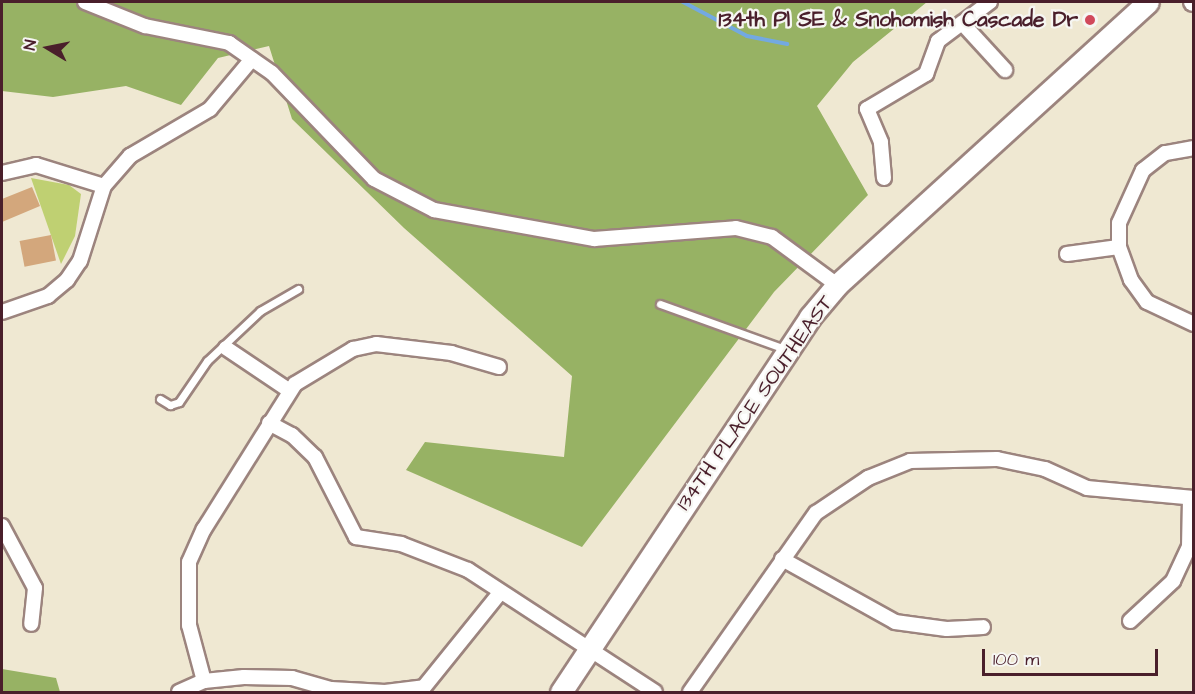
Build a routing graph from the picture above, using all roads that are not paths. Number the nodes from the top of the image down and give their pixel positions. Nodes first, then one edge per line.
1 (86, 2) edge
2 (990, 2) edge
3 (1148, 2) edge
4 (962, 23) junction
5 (252, 59) junction
6 (1005, 70) dead end
7 (1194, 148) edge
8 (2, 173) edge
9 (884, 178) dead end
10 (104, 186) junction
11 (1119, 248) junction
12 (1067, 254) dead end
13 (837, 285) junction
14 (298, 289) dead end
15 (660, 304) dead end
16 (2, 312) edge
17 (1194, 324) edge
18 (226, 348) junction
19 (788, 351) junction
20 (499, 367) dead end
21 (290, 391) junction
22 (160, 399) dead end
23 (269, 423) junction
24 (1192, 498) edge
25 (2, 526) edge
26 (782, 559) junction
27 (499, 594) junction
28 (1130, 621) dead end
29 (31, 624) dead end
30 (983, 627) dead end
31 (589, 651) junction
32 (204, 681) junction
33 (179, 693) edge
34 (385, 693) edge
35 (561, 693) edge
36 (655, 693) edge
37 (690, 693) edge

1 - 5 street
2 - 4 street
3 - 13 main road, 134TH PLACE SOUTHEAST
4 - 6 street
4 - 9 street
5 - 10 street
5 - 13 street
7 - 11 street
8 - 10 street
10 - 16 street
11 - 12 street
11 - 17 street
13 - 19 main road, 134TH PLACE SOUTHEAST
14 - 18 lane
15 - 19 lane
18 - 21 street
18 - 22 lane
19 - 31 main road, 134TH PLACE SOUTHEAST
20 - 21 street
21 - 23 street
23 - 27 street
23 - 32 street
24 - 26 street
24 - 28 street
25 - 29 street
26 - 30 street
26 - 37 street
27 - 31 street
27 - 34 street
31 - 35 main road, 134TH PLACE SOUTHEAST
31 - 36 street
32 - 33 street
32 - 34 street

